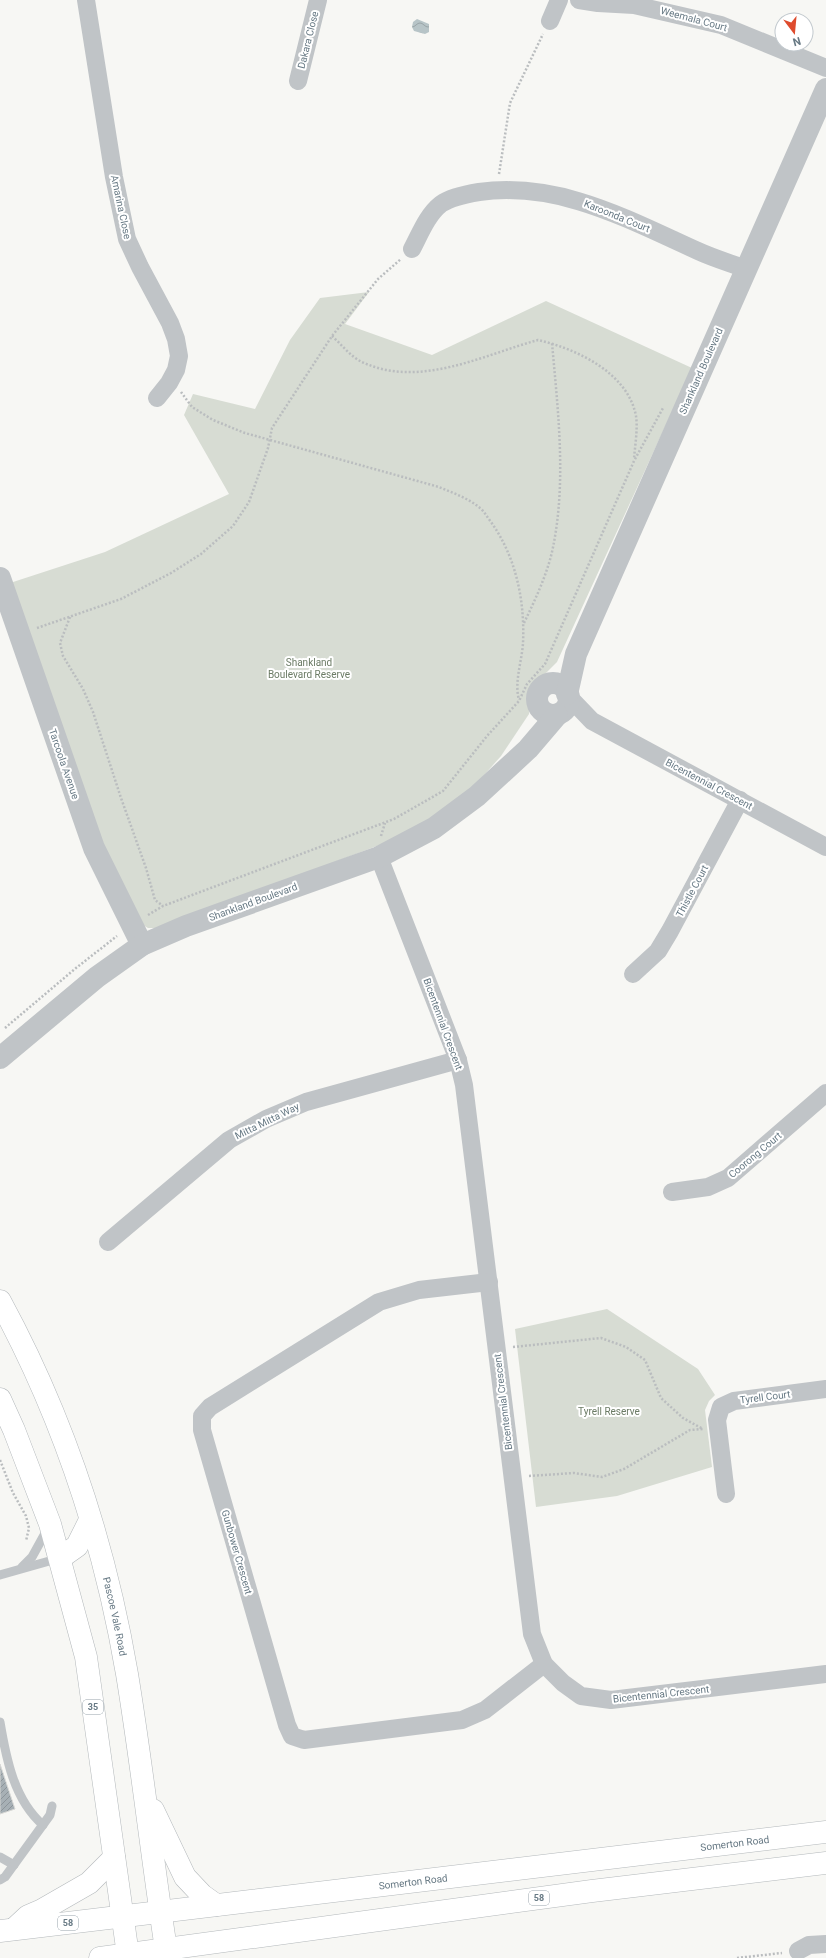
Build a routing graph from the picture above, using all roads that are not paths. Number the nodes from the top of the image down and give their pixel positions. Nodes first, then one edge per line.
1 (86, 0) edge
2 (318, 0) edge
3 (559, 0) edge
4 (579, 0) edge
5 (550, 21) road end
6 (826, 68) edge
7 (297, 85) dead end
8 (826, 89) edge
9 (412, 250) road end
10 (746, 269) junction
11 (155, 400) dead end
12 (1, 582) edge
13 (551, 701) junction
14 (740, 800) junction
15 (824, 840) edge
16 (379, 857) junction
17 (142, 945) junction
18 (633, 974) dead end
19 (0, 1058) edge
20 (458, 1060) junction
21 (826, 1093) edge
22 (672, 1192) dead end
23 (108, 1242) dead end
24 (488, 1282) junction
25 (0, 1301) edge
26 (826, 1389) edge
27 (0, 1399) edge
28 (726, 1494) dead end
29 (90, 1520) junction
30 (50, 1524) junction
31 (60, 1558) junction
32 (21, 1568) junction
33 (0, 1575) edge
34 (544, 1664) junction
35 (826, 1674) edge
36 (0, 1722) edge
37 (142, 1785) junction
38 (52, 1806) dead end
39 (43, 1825) junction
40 (826, 1832) edge
41 (0, 1857) edge
42 (114, 1858) junction
43 (826, 1863) edge
44 (14, 1865) junction
45 (0, 1880) edge
46 (216, 1905) junction
47 (160, 1912) junction
48 (123, 1917) junction
49 (7, 1931) edge
50 (826, 1944) edge
51 (798, 1951) road end
52 (166, 1953) edge
53 (128, 1956) edge
54 (100, 1958) edge

1 - 11 street, Amarina Close
2 - 7 street, Dakara Close
3 - 5 street
4 - 6 street, Weemala Court
8 - 10 street, Shankland Boulevard
9 - 10 street, Karoonda Court
10 - 13 street, Shankland Boulevard
12 - 17 street, Tarcoola Avenue
13 - 14 street, Bicentennial Crescent
13 - 16 street, Shankland Boulevard
14 - 15 street, Bicentennial Crescent
14 - 18 street, Thistle Court
16 - 17 street, Shankland Boulevard
16 - 20 street, Bicentennial Crescent
17 - 19 street, Shankland Boulevard
20 - 23 street, Mitta Mitta Way
20 - 24 street, Bicentennial Crescent
21 - 22 street, Coorong Court
24 - 34 street, Bicentennial Crescent
24 - 34 street, Gunbower Crescent
25 - 29 main road, Pascoe Vale Road
26 - 28 street, Tyrell Court
27 - 30 main road, 35
29 - 31 main road
29 - 37 main road, Pascoe Vale Road
30 - 31 main road, 35
30 - 32 lane
31 - 32 lane
31 - 42 main road, 35
32 - 33 lane
34 - 35 street, Bicentennial Crescent
36 - 39 lane
37 - 46 main road
37 - 47 main road, Pascoe Vale Road
38 - 39 lane
39 - 44 lane
40 - 46 main road, Somerton Road / 58
41 - 44 lane
42 - 48 main road, 35
42 - 49 main road
43 - 52 main road, 58
44 - 45 lane
46 - 47 main road, Somerton Road / 58
47 - 48 main road, Somerton Road / 58
47 - 52 main road, Pascoe Vale Road
48 - 49 main road, Somerton Road / 58
48 - 53 main road, 35
50 - 51 street
52 - 53 main road, 58
53 - 54 main road, 58

